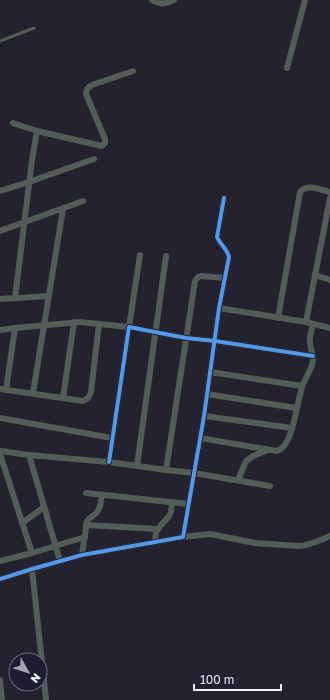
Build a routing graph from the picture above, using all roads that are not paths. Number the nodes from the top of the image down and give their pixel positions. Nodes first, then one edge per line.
1 (152, 0) edge
2 (174, 0) edge
3 (305, 0) edge
4 (34, 28) dead end
5 (0, 41) edge
6 (287, 68) dead end
7 (133, 71) dead end
8 (13, 123) dead end
9 (37, 131) junction
10 (94, 159) dead end
11 (29, 182) junction
12 (0, 191) edge
13 (330, 192) edge
14 (224, 198) dead end
15 (330, 198) edge
16 (83, 202) dead end
17 (63, 208) junction
18 (24, 223) junction
19 (0, 231) edge
20 (140, 255) dead end
21 (166, 256) dead end
22 (315, 275) junction
23 (224, 278) junction
24 (330, 280) edge
25 (49, 296) junction
26 (15, 298) junction
27 (0, 299) edge
28 (219, 308) junction
29 (278, 318) junction
30 (74, 322) junction
31 (306, 322) junction
32 (100, 324) junction
33 (313, 324) junction
34 (44, 325) junction
35 (129, 327) junction
36 (15, 328) junction
37 (330, 328) edge
38 (0, 330) edge
39 (156, 332) junction
40 (186, 338) junction
41 (215, 341) junction
42 (313, 356) junction
43 (210, 372) junction
44 (302, 386) junction
45 (3, 389) edge
46 (34, 394) junction
47 (207, 394) junction
48 (63, 398) junction
49 (296, 408) junction
50 (204, 416) junction
51 (0, 418) edge
52 (292, 428) junction
53 (112, 438) junction
54 (200, 438) junction
55 (268, 450) junction
56 (0, 452) edge
57 (29, 455) junction
58 (109, 462) junction
59 (137, 466) junction
60 (166, 470) junction
61 (194, 473) junction
62 (238, 480) junction
63 (270, 486) dead end
64 (86, 493) dead end
65 (102, 495) junction
66 (172, 502) junction
67 (188, 504) junction
68 (44, 507) junction
69 (22, 523) junction
70 (86, 525) junction
71 (158, 529) junction
72 (330, 536) edge
73 (84, 537) junction
74 (183, 537) junction
75 (155, 541) junction
76 (56, 546) junction
77 (32, 553) junction
78 (82, 554) junction
79 (0, 560) edge
80 (60, 561) junction
81 (32, 568) junction
82 (0, 579) edge
83 (0, 680) edge
84 (2, 700) edge
85 (46, 700) edge

1 - 2 street
3 - 6 street
4 - 5 lane
7 - 9 street
8 - 9 street
9 - 11 street
10 - 11 street
11 - 12 street
11 - 18 street
13 - 29 street
14 - 23 street
15 - 22 street
16 - 17 street
17 - 18 street
17 - 25 street
18 - 19 street
18 - 26 street
20 - 35 street
21 - 39 street
22 - 24 street
22 - 31 street
23 - 28 street
23 - 40 street
25 - 26 street
25 - 34 street
26 - 27 street
28 - 29 street
28 - 41 street
29 - 31 street
30 - 32 street
30 - 34 street
30 - 48 street
31 - 33 street
32 - 35 street
32 - 48 street
33 - 37 street
33 - 42 street
34 - 36 street
34 - 46 street
35 - 39 street
35 - 53 street
36 - 38 street
36 - 45 street
39 - 40 street
39 - 59 street
40 - 41 street
40 - 60 street
41 - 42 street
41 - 43 street
42 - 44 street
43 - 44 street
43 - 47 street
44 - 49 street
45 - 46 street
46 - 48 street
47 - 49 street
47 - 50 street
49 - 52 street
50 - 52 street
50 - 54 street
51 - 53 street
52 - 55 street
53 - 58 street
54 - 55 street
54 - 61 street
55 - 62 street
56 - 57 street
56 - 69 street
57 - 58 street
57 - 68 street
58 - 59 street
59 - 60 street
60 - 61 street
61 - 62 street
61 - 67 street
62 - 63 street
64 - 65 street
65 - 66 street
65 - 70 street
66 - 67 street
66 - 71 street
67 - 74 street
68 - 69 street
68 - 76 street
69 - 77 street
70 - 71 street
70 - 73 street
71 - 75 street
72 - 74 street
73 - 76 street
73 - 78 street
74 - 75 street
75 - 78 street
76 - 77 street
76 - 80 street
77 - 79 street
78 - 80 street
80 - 81 street
81 - 82 street
81 - 85 street
83 - 84 street

